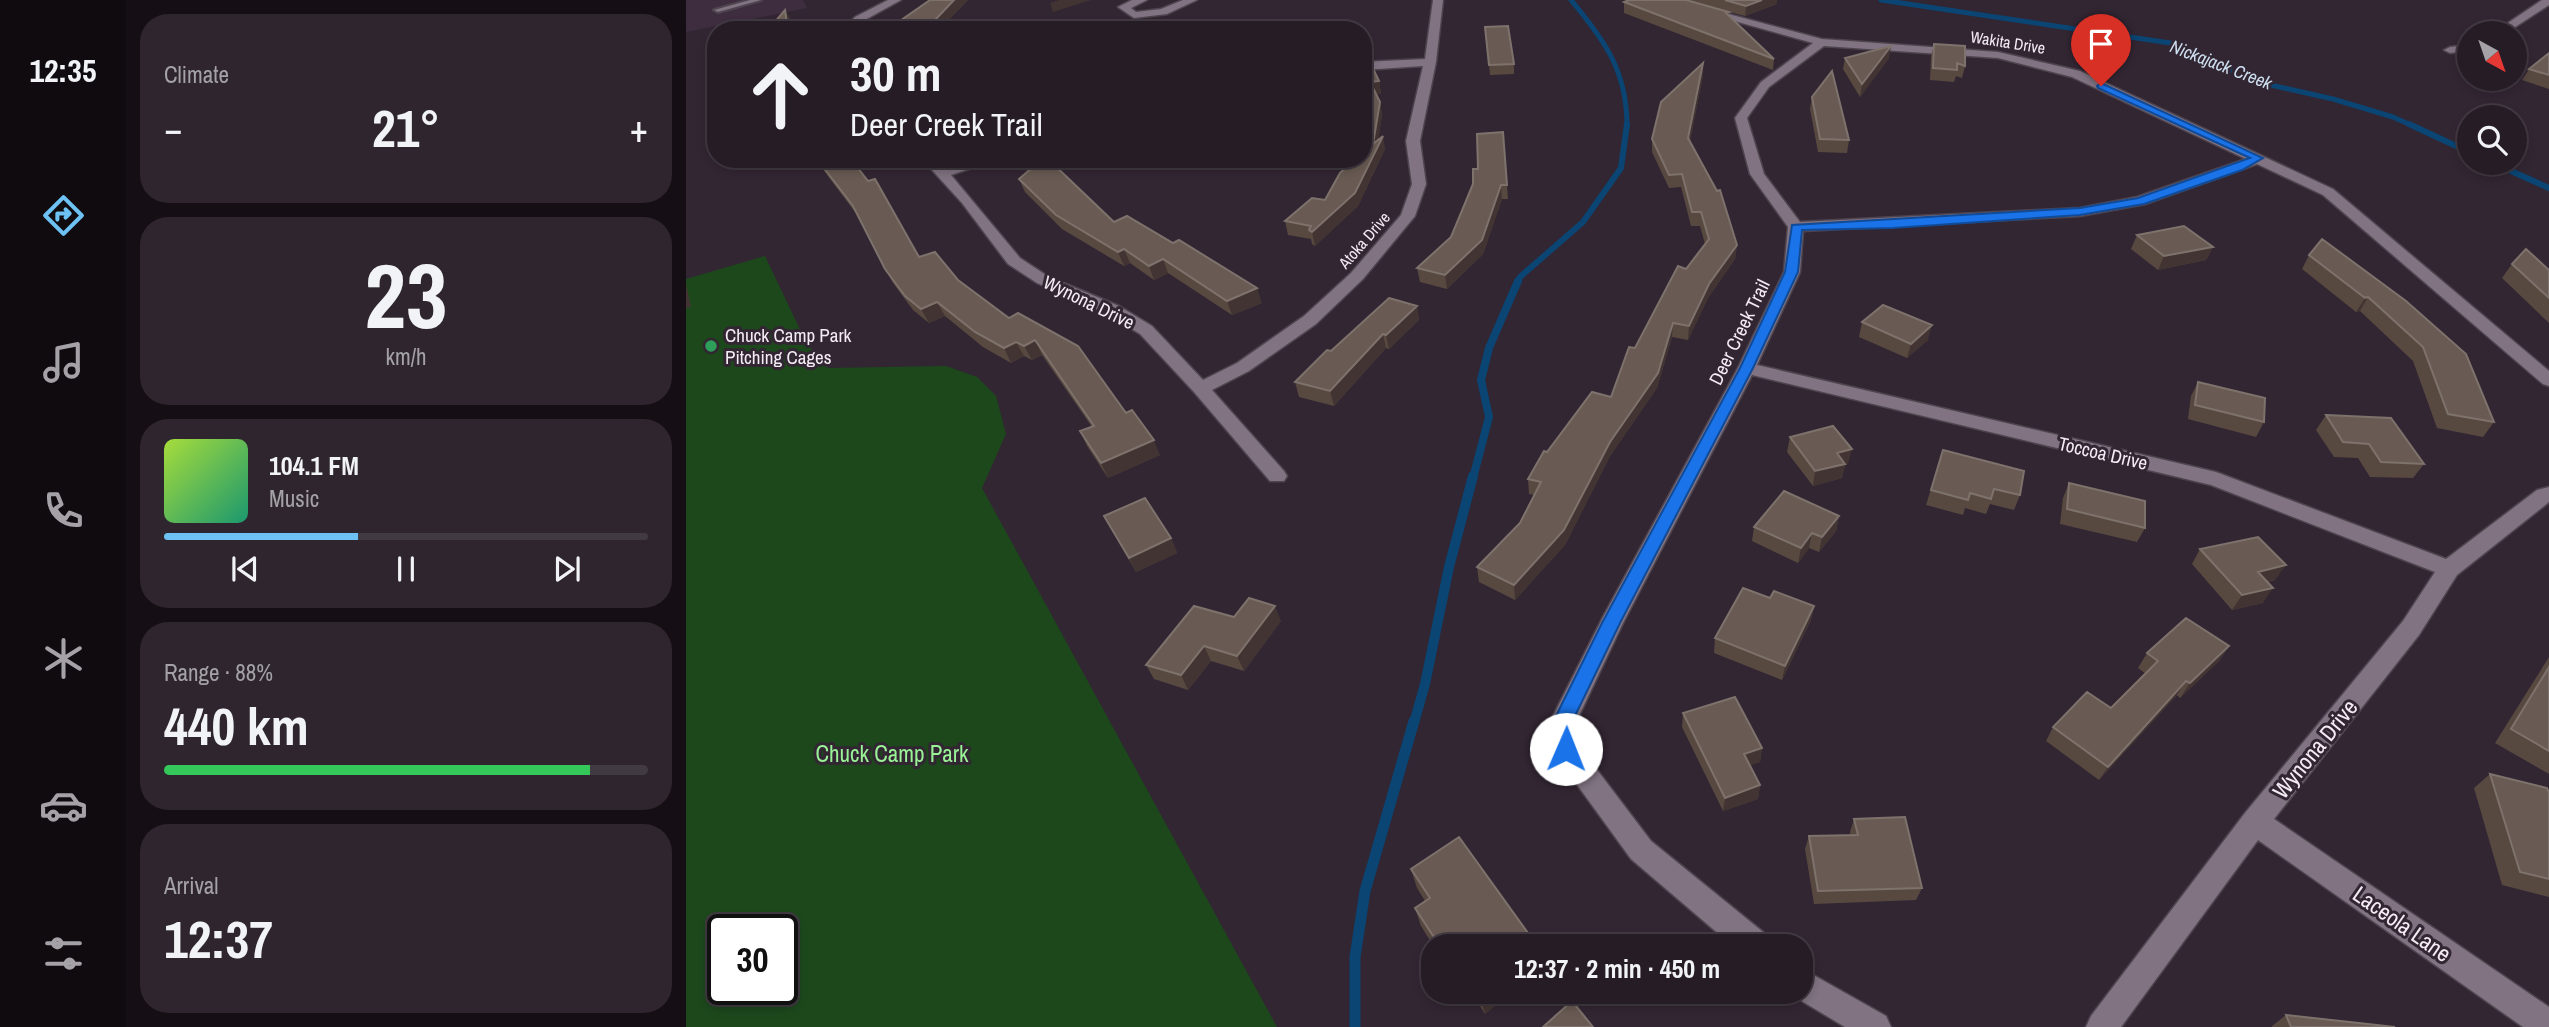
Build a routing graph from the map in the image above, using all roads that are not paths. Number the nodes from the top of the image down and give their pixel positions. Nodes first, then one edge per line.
1 (758, 0) edge
2 (896, 0) edge
3 (1142, 0) edge
4 (1192, 0) edge
5 (1438, 0) edge
6 (1664, 0) edge
7 (2549, 0) edge
8 (718, 10) dead end
9 (857, 21) edge
10 (2517, 21) edge
11 (1822, 41) junction
12 (2457, 49) edge
13 (2450, 50) dead end
14 (1430, 62) junction
15 (1372, 65) edge
16 (2258, 158) junction
17 (938, 168) edge
18 (960, 168) edge
19 (943, 173) junction
20 (1796, 227) junction
21 (1746, 368) junction
22 (2549, 380) edge
23 (1201, 388) junction
24 (1277, 476) dead end
25 (2549, 494) edge
26 (2449, 569) junction
27 (2255, 822) junction
28 (1741, 934) edge
29 (1813, 990) edge
30 (2549, 1026) edge
31 (1875, 1027) edge
32 (2102, 1027) edge

1 - 8 lane
2 - 9 street
3 - 4 street
5 - 14 street, Atoka Drive
6 - 11 street, Wakita Drive
7 - 10 street
11 - 16 street, Wakita Drive
11 - 20 street
12 - 13 street
14 - 15 street
14 - 23 street, Atoka Drive
16 - 20 street
16 - 22 street, Wakita Drive
17 - 19 street, Wynona Drive
18 - 19 street
19 - 23 street, Wynona Drive
20 - 21 street, Deer Creek Trail
21 - 26 street, Toccoa Drive
21 - 28 street, Deer Creek Trail
23 - 24 street, Wynona Drive
25 - 26 street, Wynona Drive
26 - 27 street, Wynona Drive
27 - 30 street, Laceola Lane
27 - 32 street, Wynona Drive
29 - 31 street

